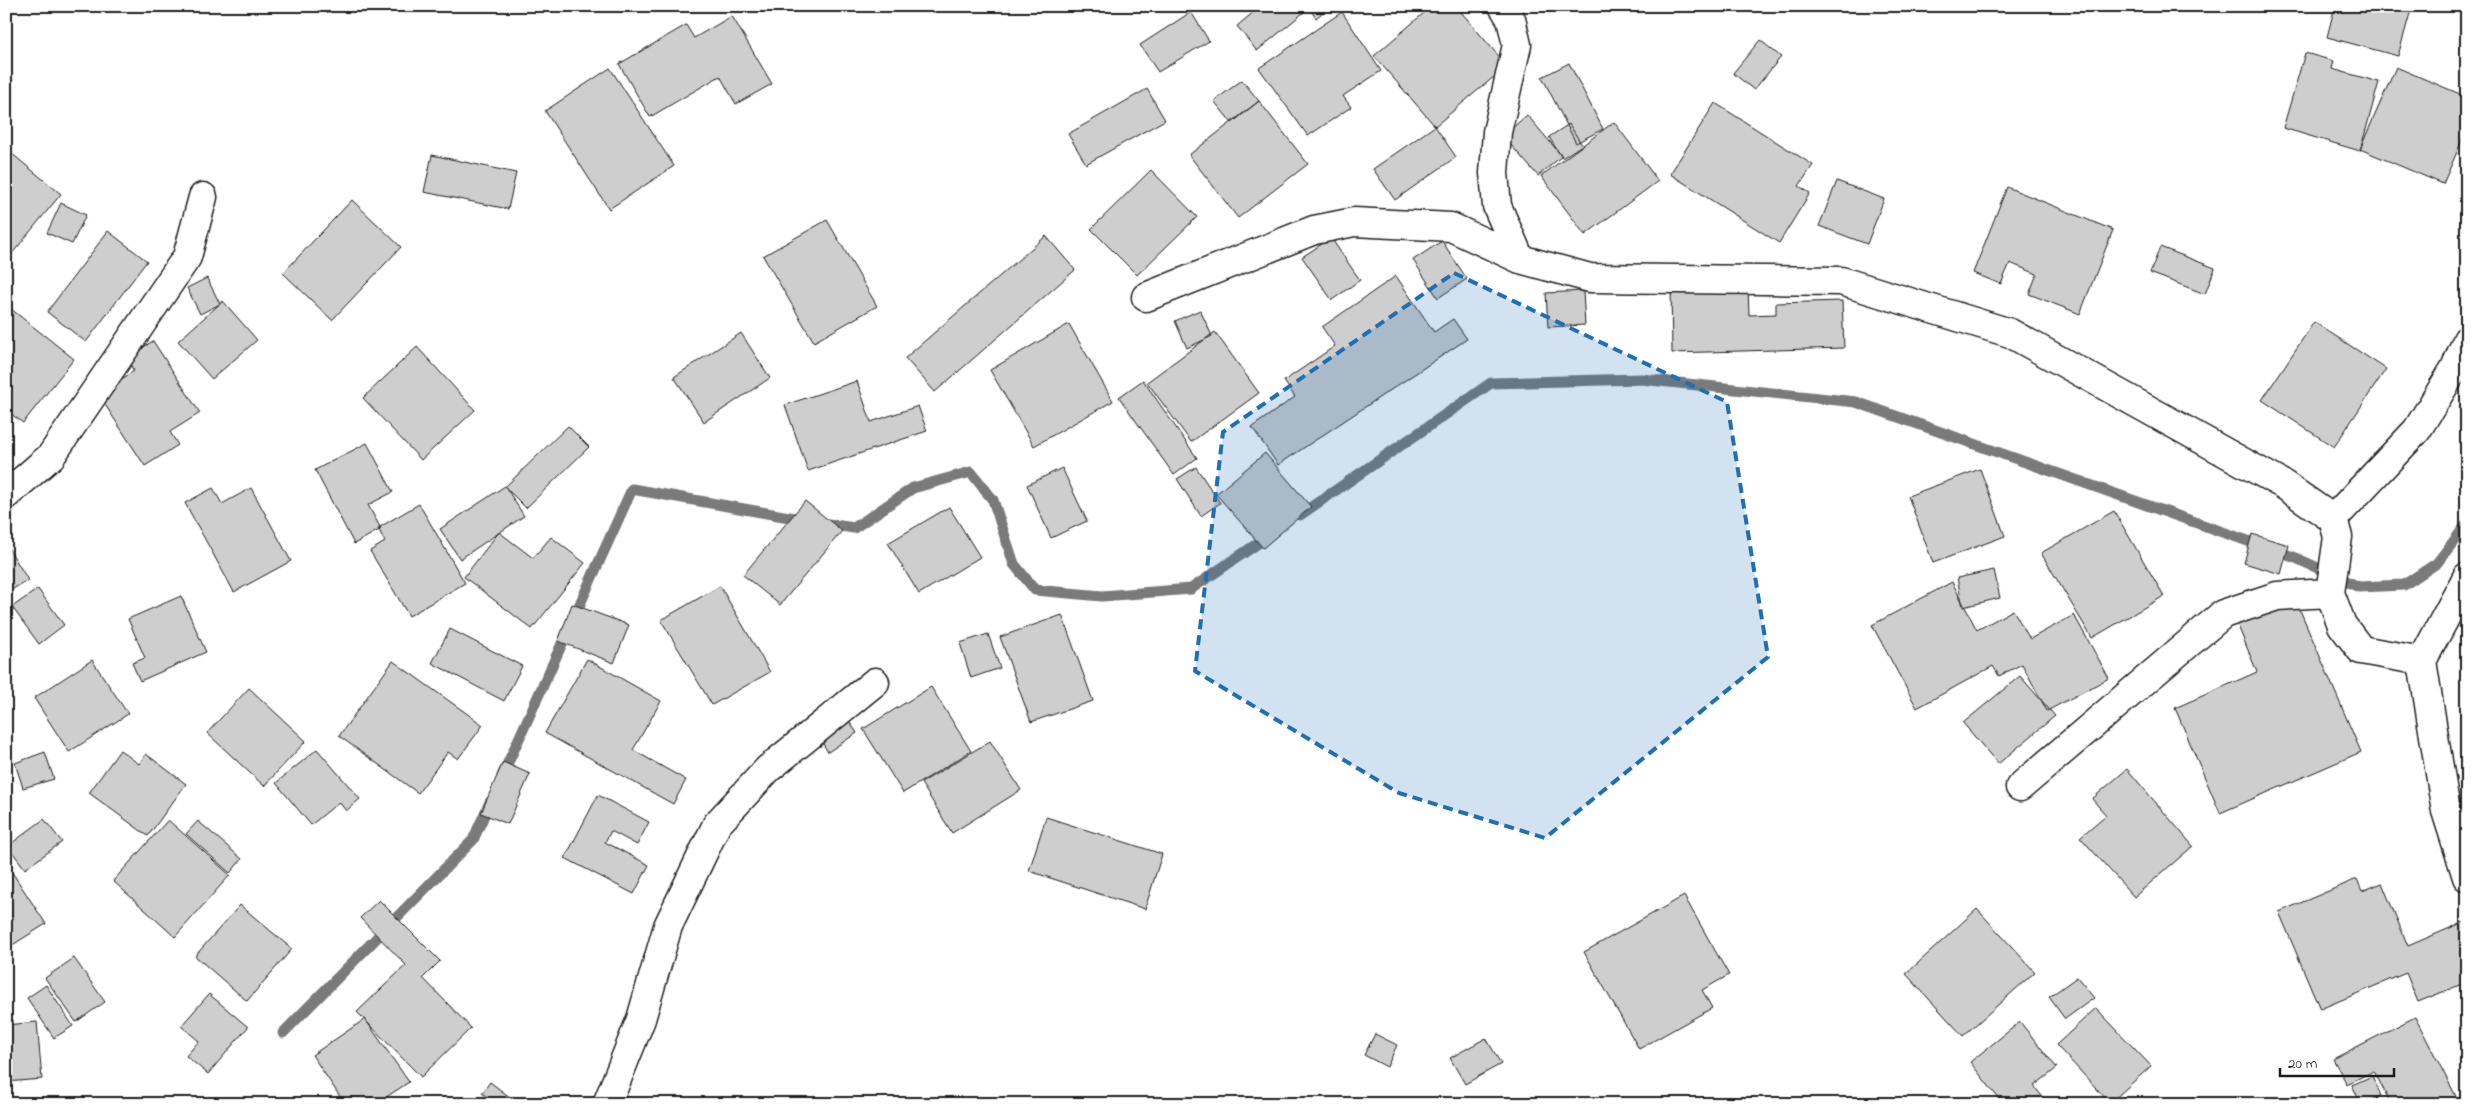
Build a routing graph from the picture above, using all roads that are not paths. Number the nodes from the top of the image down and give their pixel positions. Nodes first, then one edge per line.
1 (1503, 6) edge
2 (203, 197) dead end
3 (1520, 259) junction
4 (1146, 297) dead end
5 (2467, 340) edge
6 (6, 495) edge
7 (2333, 519) junction
8 (2467, 578) edge
9 (2330, 593) junction
10 (2422, 661) junction
11 (875, 682) dead end
12 (2020, 787) dead end
13 (2467, 877) edge
14 (607, 1104) edge

1 - 3 street
2 - 6 street
3 - 4 street
3 - 7 street
5 - 7 street
7 - 9 street
8 - 10 street
9 - 10 street
9 - 12 street
10 - 13 street
11 - 14 street

